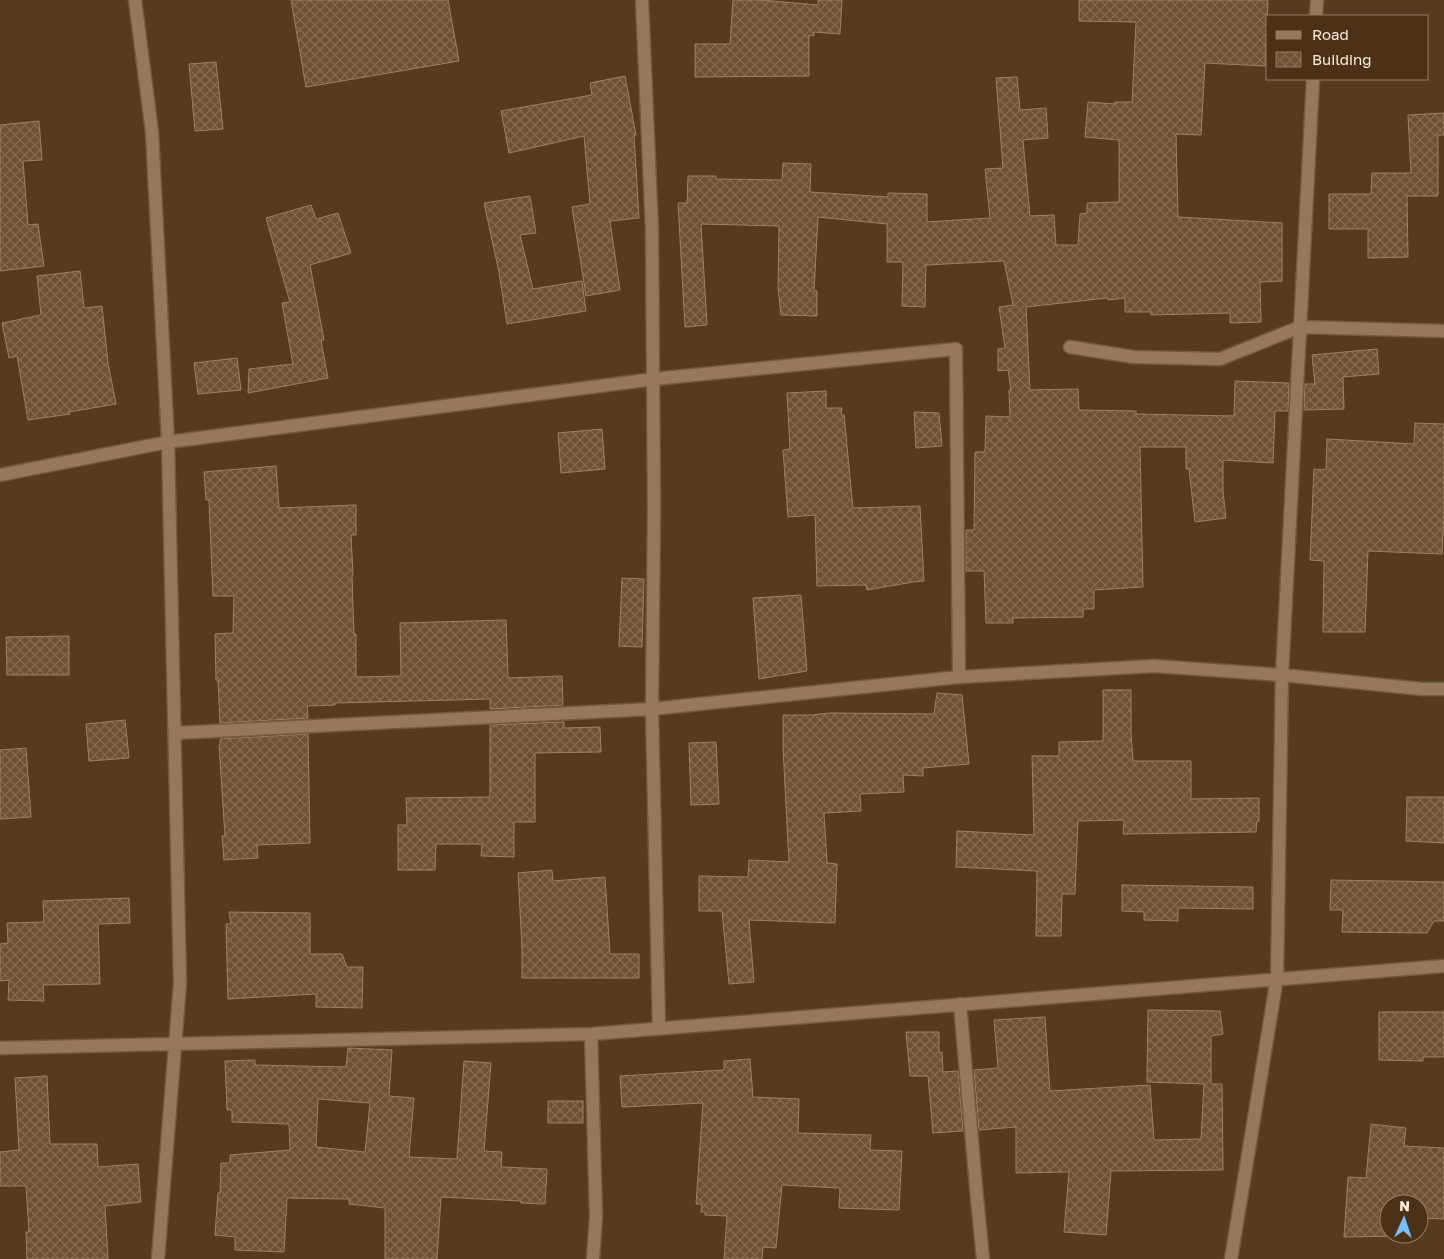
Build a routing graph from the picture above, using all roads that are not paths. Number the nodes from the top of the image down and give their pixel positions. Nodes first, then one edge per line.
1 (135, 0) edge
2 (642, 0) edge
3 (1316, 0) edge
4 (1316, 15) edge
5 (1313, 80) edge
6 (1300, 327) junction
7 (1444, 331) edge
8 (1070, 347) dead end
9 (654, 378) junction
10 (168, 442) junction
11 (0, 475) edge
12 (1282, 675) junction
13 (959, 677) junction
14 (1444, 689) edge
15 (652, 709) junction
16 (175, 733) junction
17 (1444, 966) edge
18 (1277, 978) junction
19 (960, 1004) junction
20 (659, 1028) junction
21 (591, 1034) junction
22 (175, 1044) junction
23 (0, 1048) edge
24 (158, 1259) edge
25 (593, 1259) edge
26 (983, 1259) edge
27 (1231, 1259) edge

1 - 10 street
2 - 9 street
3 - 4 street
5 - 6 street
6 - 7 street
6 - 8 street
6 - 12 street
9 - 10 street
9 - 13 street
9 - 15 street
10 - 11 street
10 - 16 street
12 - 13 street
12 - 14 street
12 - 18 street
13 - 15 street
15 - 16 street
15 - 20 street
16 - 22 street
17 - 18 street
18 - 19 street
18 - 27 street
19 - 20 street
19 - 26 street
20 - 21 street
21 - 22 street
21 - 25 street
22 - 23 street
22 - 24 street

